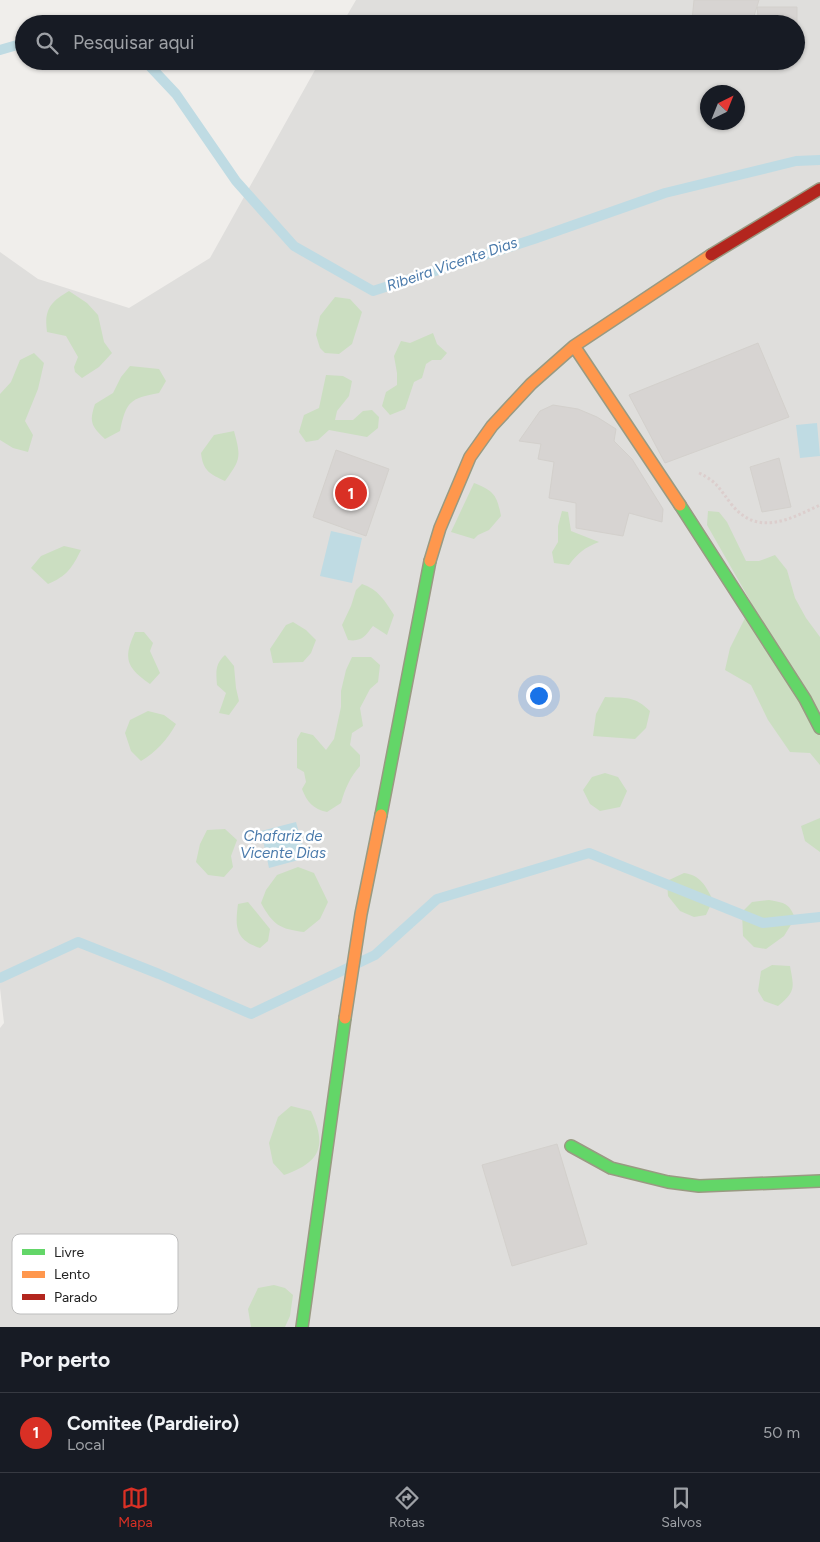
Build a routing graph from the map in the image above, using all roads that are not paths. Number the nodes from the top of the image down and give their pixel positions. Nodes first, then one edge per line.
1 (820, 189) edge
2 (574, 346) junction
3 (820, 728) edge
4 (572, 1146) dead end
5 (820, 1181) edge
6 (302, 1327) edge

1 - 2 main road
2 - 3 main road
2 - 6 main road
4 - 5 main road

